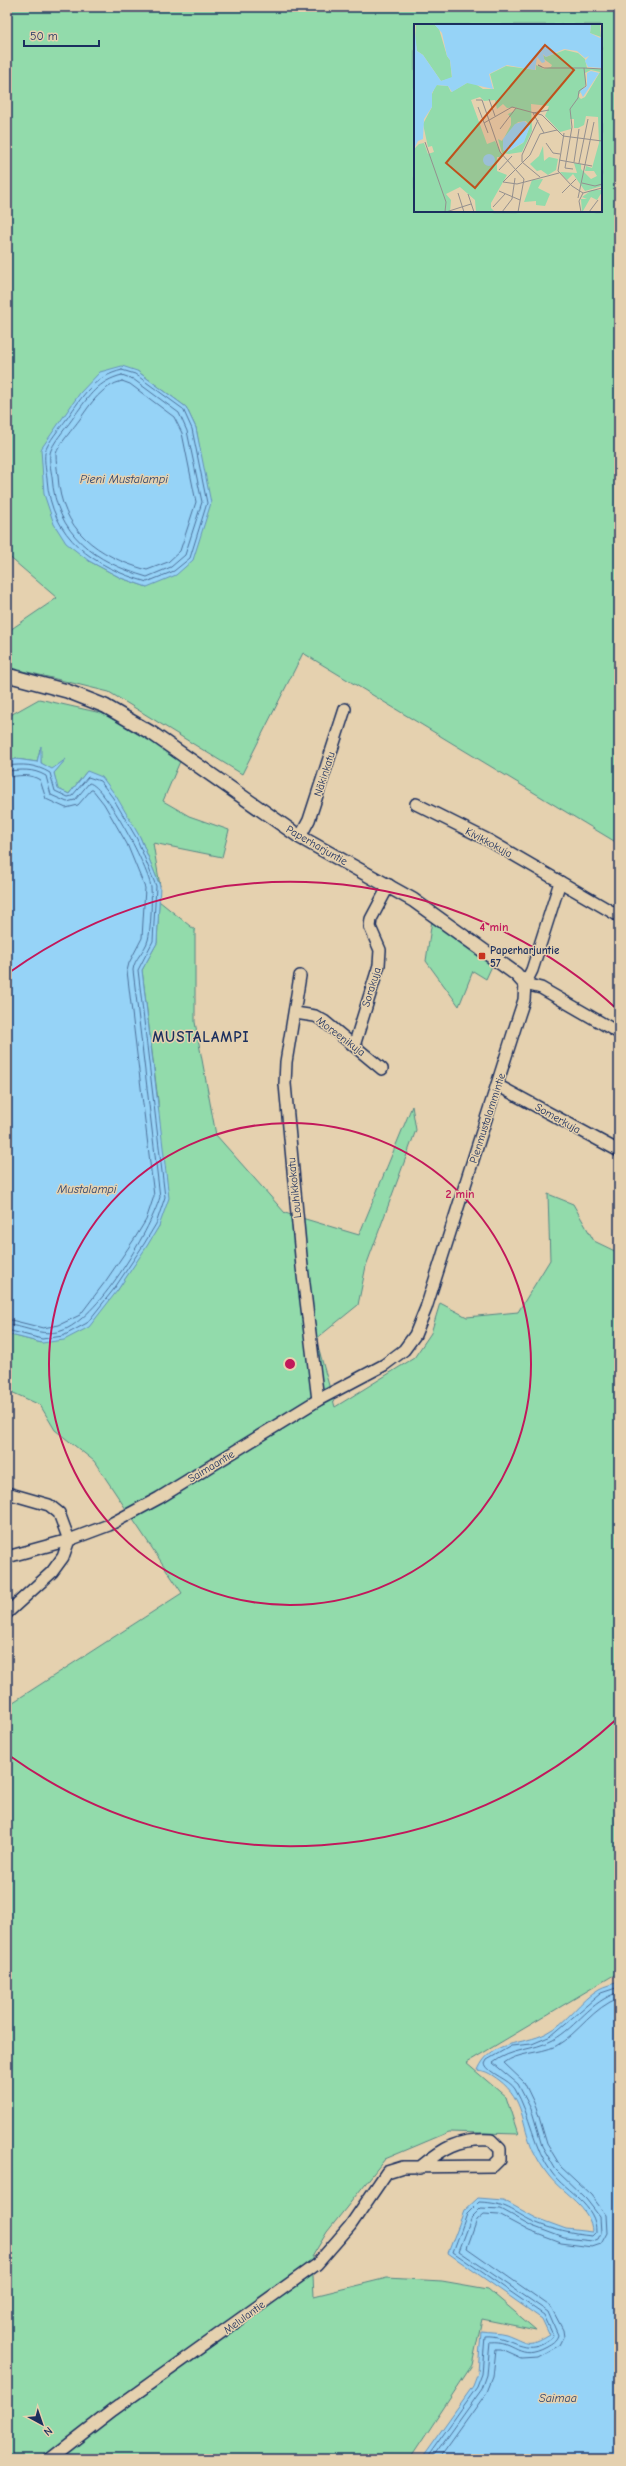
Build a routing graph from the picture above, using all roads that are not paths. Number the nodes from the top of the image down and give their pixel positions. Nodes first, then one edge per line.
1 (7, 675) edge
2 (345, 709) dead end
3 (416, 804) dead end
4 (300, 837) junction
5 (560, 882) junction
6 (389, 885) junction
7 (619, 916) edge
8 (300, 976) dead end
9 (525, 984) junction
10 (295, 1013) junction
11 (619, 1033) edge
12 (354, 1046) junction
13 (382, 1069) dead end
14 (497, 1085) junction
15 (619, 1151) edge
16 (404, 1350) joint
17 (318, 1400) junction
18 (7, 1493) edge
19 (68, 1540) junction
20 (7, 1557) edge
21 (7, 1613) edge
22 (420, 2168) junction
23 (50, 2459) edge

1 - 4 street, Paperharjuntie
2 - 4 street, Näkinkatu
3 - 5 street, Kivikkokuja
4 - 6 street, Paperharjuntie
5 - 7 street, Kivikkokuja
5 - 9 street, Pienmustalammintie
6 - 9 street, Paperharjuntie
6 - 12 street, Sorakuja
8 - 10 street, Louhikkokatu
9 - 11 street, Paperharjuntie
9 - 14 street, Pienmustalammintie
10 - 12 street, Moreenikuja
10 - 17 street, Louhikkokatu
12 - 13 street, Moreenikuja
14 - 15 street, Somerkuja
14 - 16 street, Pienmustalammintie
16 - 17 street, Saimaantie
17 - 19 street, Saimaantie
18 - 19 street
19 - 20 street, Saimaantie
19 - 21 street
22 - 22 street, Melulantie
22 - 23 street, Melulantie

